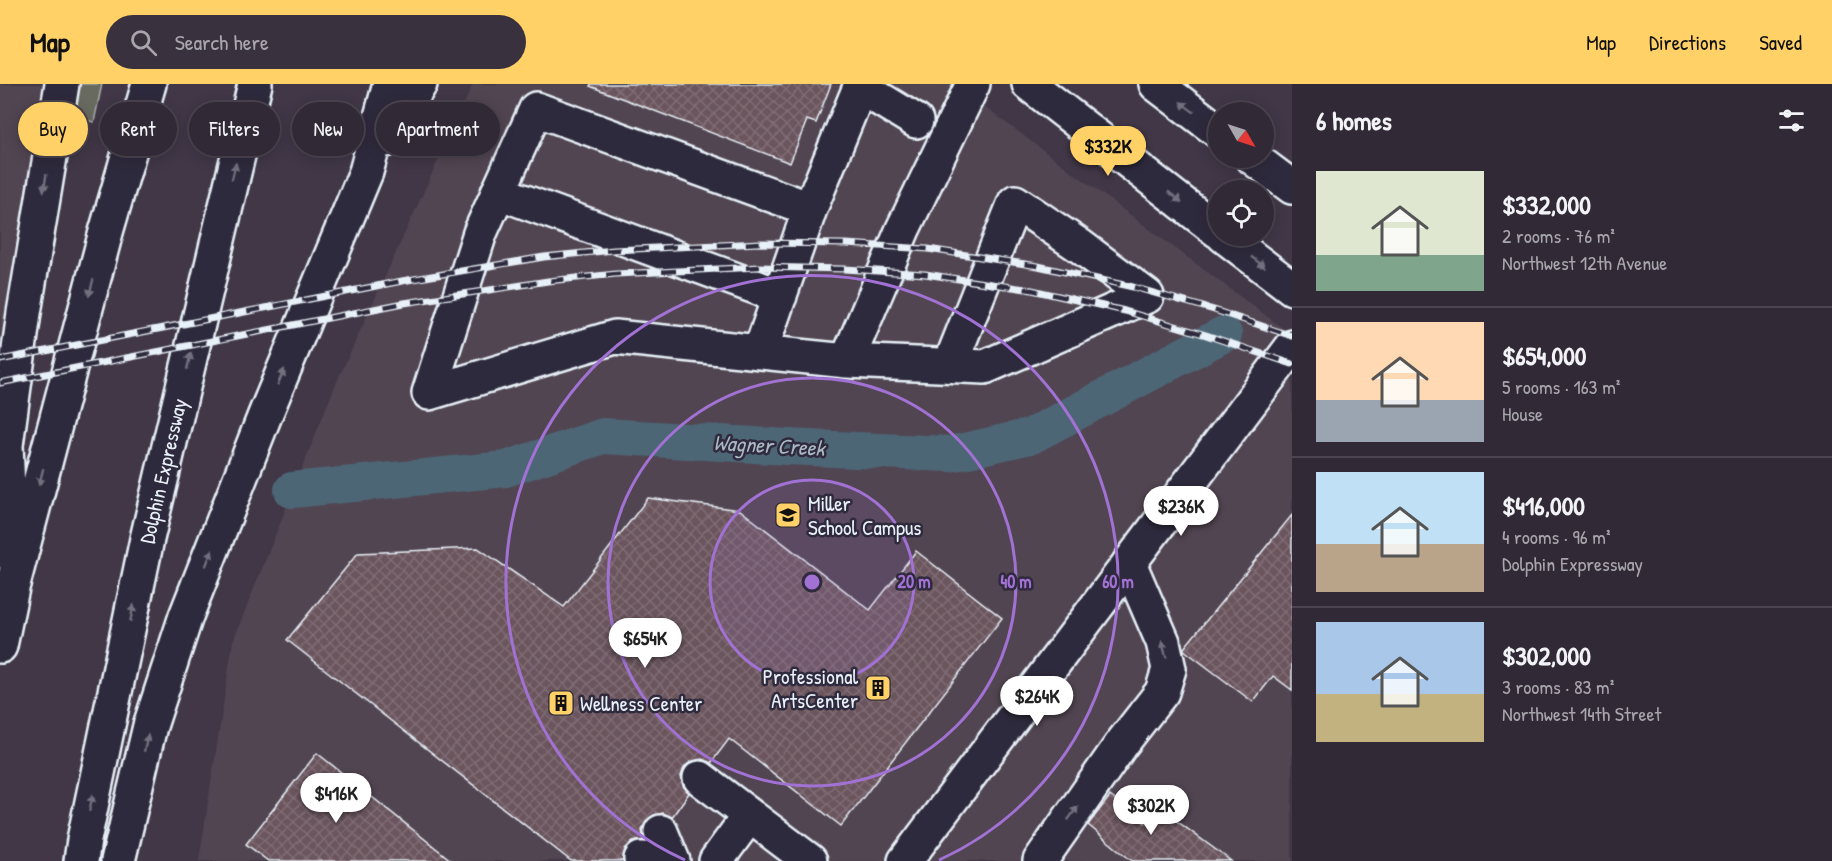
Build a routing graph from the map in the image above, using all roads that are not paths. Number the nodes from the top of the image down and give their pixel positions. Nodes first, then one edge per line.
1 (62, 84) edge
2 (133, 84) edge
3 (149, 84) edge
4 (255, 84) edge
5 (390, 84) edge
6 (420, 84) edge
7 (973, 84) edge
8 (1029, 84) edge
9 (1156, 84) edge
10 (916, 121) dead end
11 (1208, 123) edge
12 (1266, 168) edge
13 (366, 172) junction
14 (1292, 187) edge
15 (498, 192) junction
16 (810, 209) junction
17 (1208, 223) edge
18 (106, 231) junction
19 (1237, 246) edge
20 (1292, 288) edge
21 (780, 296) junction
22 (1292, 347) edge
23 (760, 352) junction
24 (847, 361) junction
25 (950, 365) junction
26 (1129, 563) junction
27 (12, 588) junction
28 (0, 646) edge
29 (705, 783) dead end
30 (749, 816) junction
31 (81, 861) edge
32 (118, 861) edge
33 (716, 861) edge
34 (810, 861) edge
35 (904, 861) edge
36 (1040, 861) edge

1 -> 27 main road
2 - 18 main road
3 - 18 main road
31 -> 4 main road, Dolphin Expressway
5 - 13 main road
6 - 13 main road
7 - 24 main road
8 -> 17 main road
11 -> 9 main road
10 - 16 main road
12 - 14 main road
32 -> 13 main road
15 - 16 main road
15 - 21 main road
15 - 23 main road
16 - 21 main road
18 -> 27 main road
19 -> 20 main road
21 - 23 main road
22 - 26 main road
23 - 24 main road
24 - 25 main road
25 - 25 main road
26 - 35 main road
36 -> 26 main road
27 - 28 main road
29 - 30 main road
30 - 33 main road
30 - 34 main road

